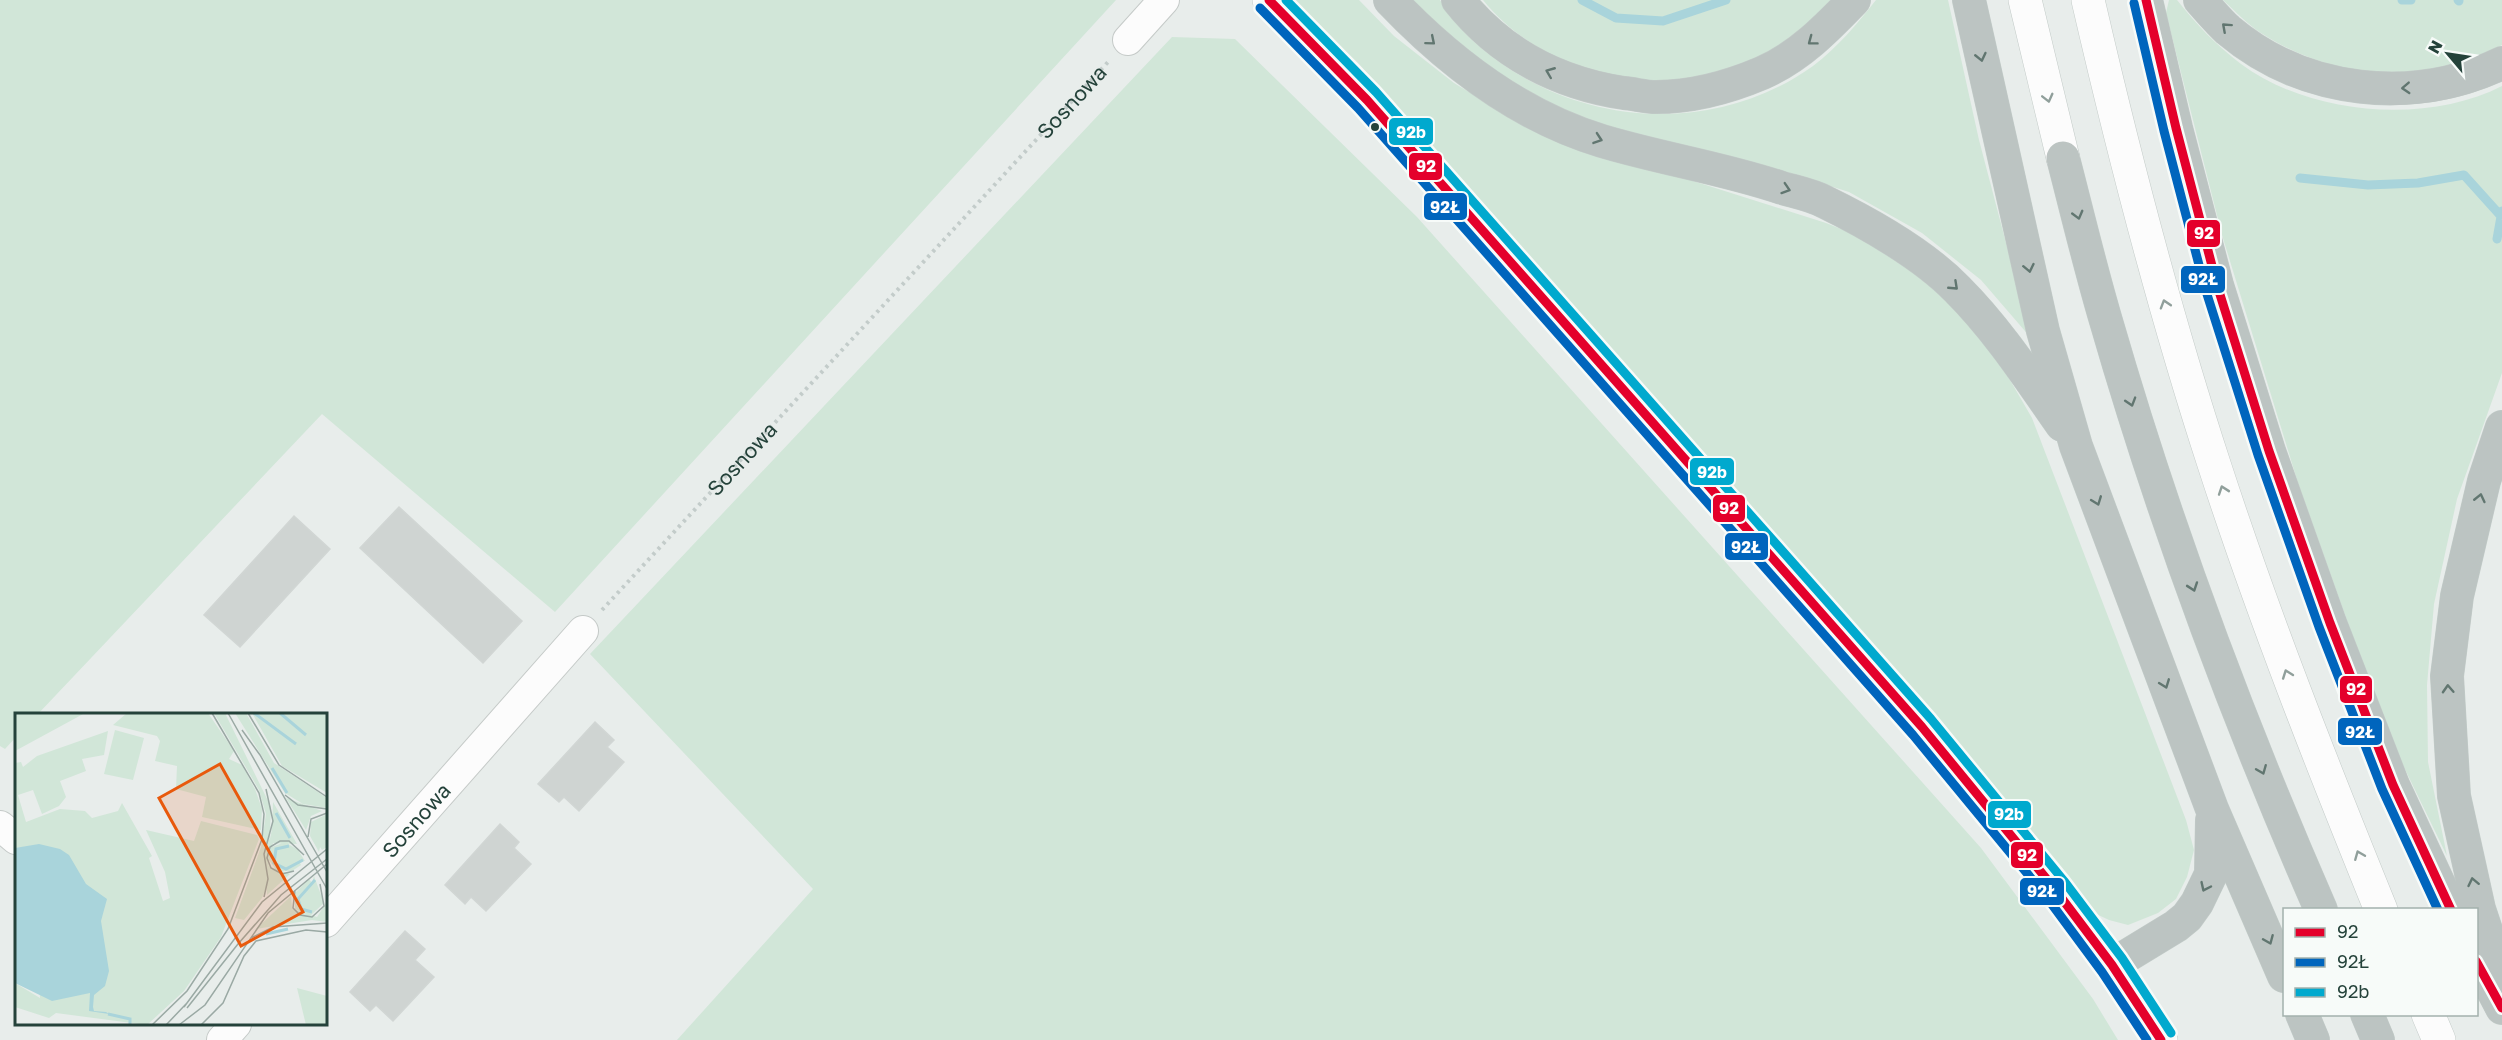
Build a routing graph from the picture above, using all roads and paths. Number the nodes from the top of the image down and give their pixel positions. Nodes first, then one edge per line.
1 (1164, 0) edge
2 (1269, 0) edge
3 (1389, 0) edge
4 (1458, 0) edge
5 (1854, 0) edge
6 (1969, 0) edge
7 (2025, 0) edge
8 (2088, 0) edge
9 (2146, 0) edge
10 (2199, 0) edge
11 (1128, 40) joint
12 (2502, 63) edge
13 (2063, 158) joint
14 (2502, 427) edge
15 (2076, 446) junction
16 (583, 631) joint
17 (2212, 809) junction
18 (0, 826) edge
19 (15, 838) edge
20 (2321, 908) edge
21 (2381, 908) edge
22 (2451, 908) edge
23 (327, 921) edge
24 (2112, 964) junction
25 (2478, 964) edge
26 (2283, 974) edge
27 (2502, 978) edge
28 (2502, 1008) edge
29 (2303, 1016) edge
30 (2368, 1016) edge
31 (2429, 1016) edge
32 (234, 1025) edge
33 (222, 1040) edge
34 (2161, 1040) edge
35 (2313, 1040) edge
36 (2378, 1040) edge
37 (2439, 1040) edge

1 - 11 street
2 - 24 street
3 -> 15 highway
5 -> 4 highway
6 -> 15 highway
7 -> 13 street
21 -> 8 street
9 - 22 highway
12 -> 10 highway
11 - 16 path, Sosnowa
13 -> 20 highway
27 -> 14 highway
15 -> 17 highway
16 - 23 street, Sosnowa
17 -> 24 highway
17 -> 26 highway
18 - 19 street
24 - 34 street
25 - 28 highway
29 - 35 highway
30 - 36 highway
31 - 37 street
32 - 33 street

